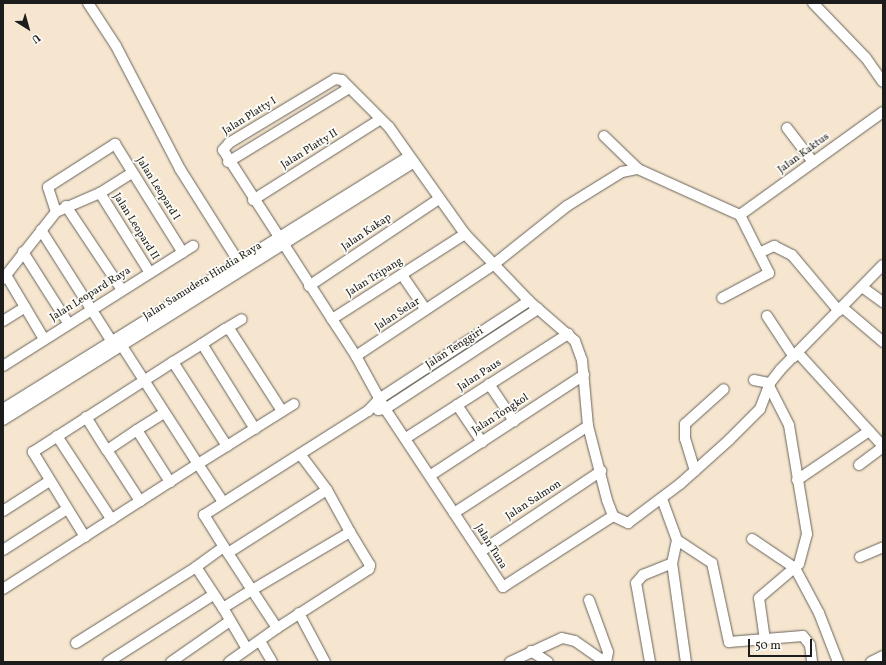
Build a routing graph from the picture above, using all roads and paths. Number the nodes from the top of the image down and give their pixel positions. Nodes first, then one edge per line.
1 (88, 3) edge
2 (813, 3) edge
3 (883, 82) edge
4 (349, 88) junction
5 (883, 112) edge
6 (379, 120) junction
7 (787, 128) dead end
8 (604, 136) dead end
9 (411, 159) junction
10 (228, 162) junction
11 (813, 162) junction
12 (638, 169) junction
13 (132, 173) junction
14 (100, 193) junction
15 (253, 200) junction
16 (439, 200) junction
17 (66, 206) junction
18 (56, 212) junction
19 (740, 215) junction
20 (41, 230) junction
21 (465, 234) junction
22 (281, 242) junction
23 (193, 246) dead end
24 (23, 252) junction
25 (182, 253) junction
26 (759, 253) junction
27 (883, 264) edge
28 (493, 265) junction
29 (241, 267) junction
30 (150, 273) junction
31 (228, 275) junction
32 (402, 275) junction
33 (4, 277) edge
34 (309, 286) junction
35 (862, 287) junction
36 (122, 290) junction
37 (722, 298) dead end
38 (529, 301) junction
39 (883, 302) edge
40 (25, 307) junction
41 (538, 309) junction
42 (841, 309) junction
43 (91, 310) junction
44 (426, 310) junction
45 (768, 316) dead end
46 (242, 319) dead end
47 (332, 319) junction
48 (3, 321) edge
49 (68, 323) junction
50 (227, 328) junction
51 (568, 334) junction
52 (44, 339) junction
53 (112, 342) junction
54 (883, 342) edge
55 (202, 344) junction
56 (122, 346) junction
57 (796, 355) junction
58 (356, 356) junction
59 (91, 361) junction
60 (173, 362) junction
61 (3, 366) edge
62 (584, 375) junction
63 (754, 380) dead end
64 (143, 381) junction
65 (489, 384) junction
66 (769, 385) junction
67 (724, 389) dead end
68 (379, 399) junction
69 (294, 404) dead end
70 (457, 405) junction
71 (3, 409) edge
72 (385, 409) junction
73 (368, 411) junction
74 (282, 412) junction
75 (164, 413) junction
76 (86, 416) junction
77 (3, 420) edge
78 (514, 421) junction
79 (588, 426) junction
80 (255, 429) junction
81 (137, 430) junction
82 (869, 431) junction
83 (57, 436) junction
84 (406, 438) junction
85 (482, 442) junction
86 (227, 446) junction
87 (883, 446) edge
88 (107, 450) junction
89 (300, 454) junction
90 (198, 464) junction
91 (859, 465) dead end
92 (601, 471) junction
93 (695, 472) junction
94 (430, 475) junction
95 (797, 480) junction
96 (48, 482) junction
97 (170, 482) junction
98 (327, 490) junction
99 (662, 499) junction
100 (140, 501) junction
101 (223, 502) junction
102 (67, 509) junction
103 (3, 510) edge
104 (454, 513) junction
105 (613, 516) junction
106 (112, 520) junction
107 (350, 532) junction
108 (85, 537) junction
109 (752, 539) dead end
110 (677, 540) junction
111 (883, 547) edge
112 (3, 550) edge
113 (226, 550) junction
114 (480, 552) junction
115 (860, 557) dead end
116 (672, 563) junction
117 (196, 567) junction
118 (795, 568) junction
119 (3, 589) edge
120 (252, 590) junction
121 (213, 595) junction
122 (589, 600) dead end
123 (223, 608) junction
124 (299, 613) junction
125 (230, 621) junction
126 (277, 628) junction
127 (765, 640) junction
128 (260, 641) junction
129 (76, 643) dead end
130 (247, 649) junction
131 (531, 651) junction
132 (883, 656) edge
133 (108, 662) edge
134 (171, 662) edge
135 (229, 662) edge
136 (272, 662) edge
137 (325, 662) edge
138 (510, 662) edge
139 (548, 662) edge
140 (606, 662) edge
141 (650, 662) edge
142 (686, 662) edge
143 (812, 662) edge
144 (838, 662) edge
145 (871, 662) edge

1 - 29 street
2 - 3 street
4 - 6 street, Jalan Platty I
4 - 10 street
4 - 10 street, Jalan Platty I
5 - 11 street, Jalan Kaktus
6 - 9 street, Jalan Platty I
6 - 15 street, Jalan Platty II
7 - 11 street
8 - 12 street
9 - 16 street, Jalan Platty I
9 - 22 street, Jalan Samudera Hindia Raya
10 - 15 street
11 - 19 street, Jalan Kaktus
12 - 19 street
12 - 28 street, Jalan Selar
13 - 14 street
13 - 18 street, Jalan Leopard I
13 - 25 street, Jalan Leopard I
14 - 17 street
14 - 30 street, Jalan Leopard II
15 - 22 street
16 - 21 street, Jalan Platty I
16 - 34 street, Jalan Kakap
17 - 18 street
17 - 36 street
18 - 20 street
19 - 26 street
20 - 24 street
20 - 43 street
21 - 28 street, Jalan Platty I
21 - 32 street, Jalan Tripang
22 - 29 street, Jalan Samudera Hindia Raya
22 - 34 street
23 - 25 street, Jalan Leopard Raya
24 - 33 street
24 - 49 street
25 - 30 street, Jalan Leopard Raya
26 - 37 street
26 - 42 street
27 - 35 street
28 - 38 street, Jalan Platty I
28 - 44 street, Jalan Selar
29 - 31 street, Jalan Samudera Hindia Raya
30 - 36 street, Jalan Leopard Raya
31 - 53 street, Jalan Samudera Hindia Raya
31 - 56 street, Jalan Samudera Hindia Raya
32 - 44 street
32 - 47 street, Jalan Tripang
33 - 40 street
34 - 47 street
35 - 39 street
35 - 42 street
36 - 43 street, Jalan Leopard Raya
38 - 41 street, Jalan Platty I
38 - 68 street, Jalan Tenggiri
40 - 48 street
40 - 52 street
41 - 51 street, Jalan Platty I
41 - 72 street, Jalan Tenggiri
42 - 54 street
42 - 57 street
43 - 49 street, Jalan Leopard Raya
43 - 53 street
44 - 58 street, Jalan Selar
45 - 57 street
46 - 50 street
47 - 58 street
49 - 52 street, Jalan Leopard Raya
50 - 55 street
50 - 74 street
51 - 62 street, Jalan Platty I
51 - 65 street, Jalan Paus
52 - 61 street, Jalan Leopard Raya
53 - 59 street, Jalan Samudera Hindia Raya
55 - 60 street
55 - 80 street
56 - 59 street, Jalan Samudera Hindia Raya
56 - 64 street
57 - 66 street
57 - 82 street
58 - 68 street
59 - 71 street, Jalan Samudera Hindia Raya
59 - 77 street, Jalan Samudera Hindia Raya
60 - 64 street
60 - 86 street
62 - 78 street, Jalan Tongkol
62 - 79 street, Jalan Platty I
63 - 66 street
64 - 75 street
64 - 76 street
65 - 70 street, Jalan Paus
65 - 78 street
66 - 93 street
66 - 95 street
67 - 93 street
68 - 72 street, Jalan Tuna
68 - 73 street, Jalan Tenggiri
69 - 74 street
70 - 84 street, Jalan Paus
70 - 85 street
72 - 73 street
72 - 84 street, Jalan Tuna
73 - 89 street
74 - 80 street
75 - 81 street
75 - 90 street
76 - 83 street
76 - 88 street
78 - 85 street, Jalan Tongkol
79 - 92 street, Jalan Platty I
79 - 104 street
80 - 86 street
81 - 88 street
81 - 97 street
82 - 87 street
82 - 95 street
83 - 96 street
83 - 106 street
84 - 94 street, Jalan Tuna
85 - 94 street, Jalan Tongkol
86 - 90 street
87 - 91 street
88 - 100 street
89 - 98 street
89 - 101 street
90 - 97 street
90 - 101 street
92 - 105 street, Jalan Platty I
92 - 114 street, Jalan Salmon
93 - 99 street
94 - 104 street, Jalan Tuna
95 - 118 street
96 - 102 street
96 - 103 street
97 - 100 street
98 - 107 street
98 - 113 street
99 - 105 street
99 - 110 street
100 - 106 street
101 - 113 street
102 - 108 street
102 - 112 street
104 - 114 street, Jalan Tuna
105 - 114 street, Jalan Tuna
106 - 108 street
107 - 120 street
107 - 124 street
108 - 119 street
109 - 118 street
110 - 116 street
110 - 127 street
111 - 115 street
113 - 117 street
113 - 120 street
116 - 141 street
116 - 142 street
117 - 121 street
117 - 129 street
118 - 127 street
118 - 144 street
120 - 123 street
120 - 126 street
121 - 123 street
121 - 133 street
122 - 140 street
123 - 125 street
124 - 126 street
124 - 137 street
125 - 130 street
125 - 134 street
126 - 128 street
127 - 143 street
128 - 130 street
128 - 136 street
130 - 135 street
131 - 138 street
131 - 139 street
131 - 140 street
132 - 145 street

